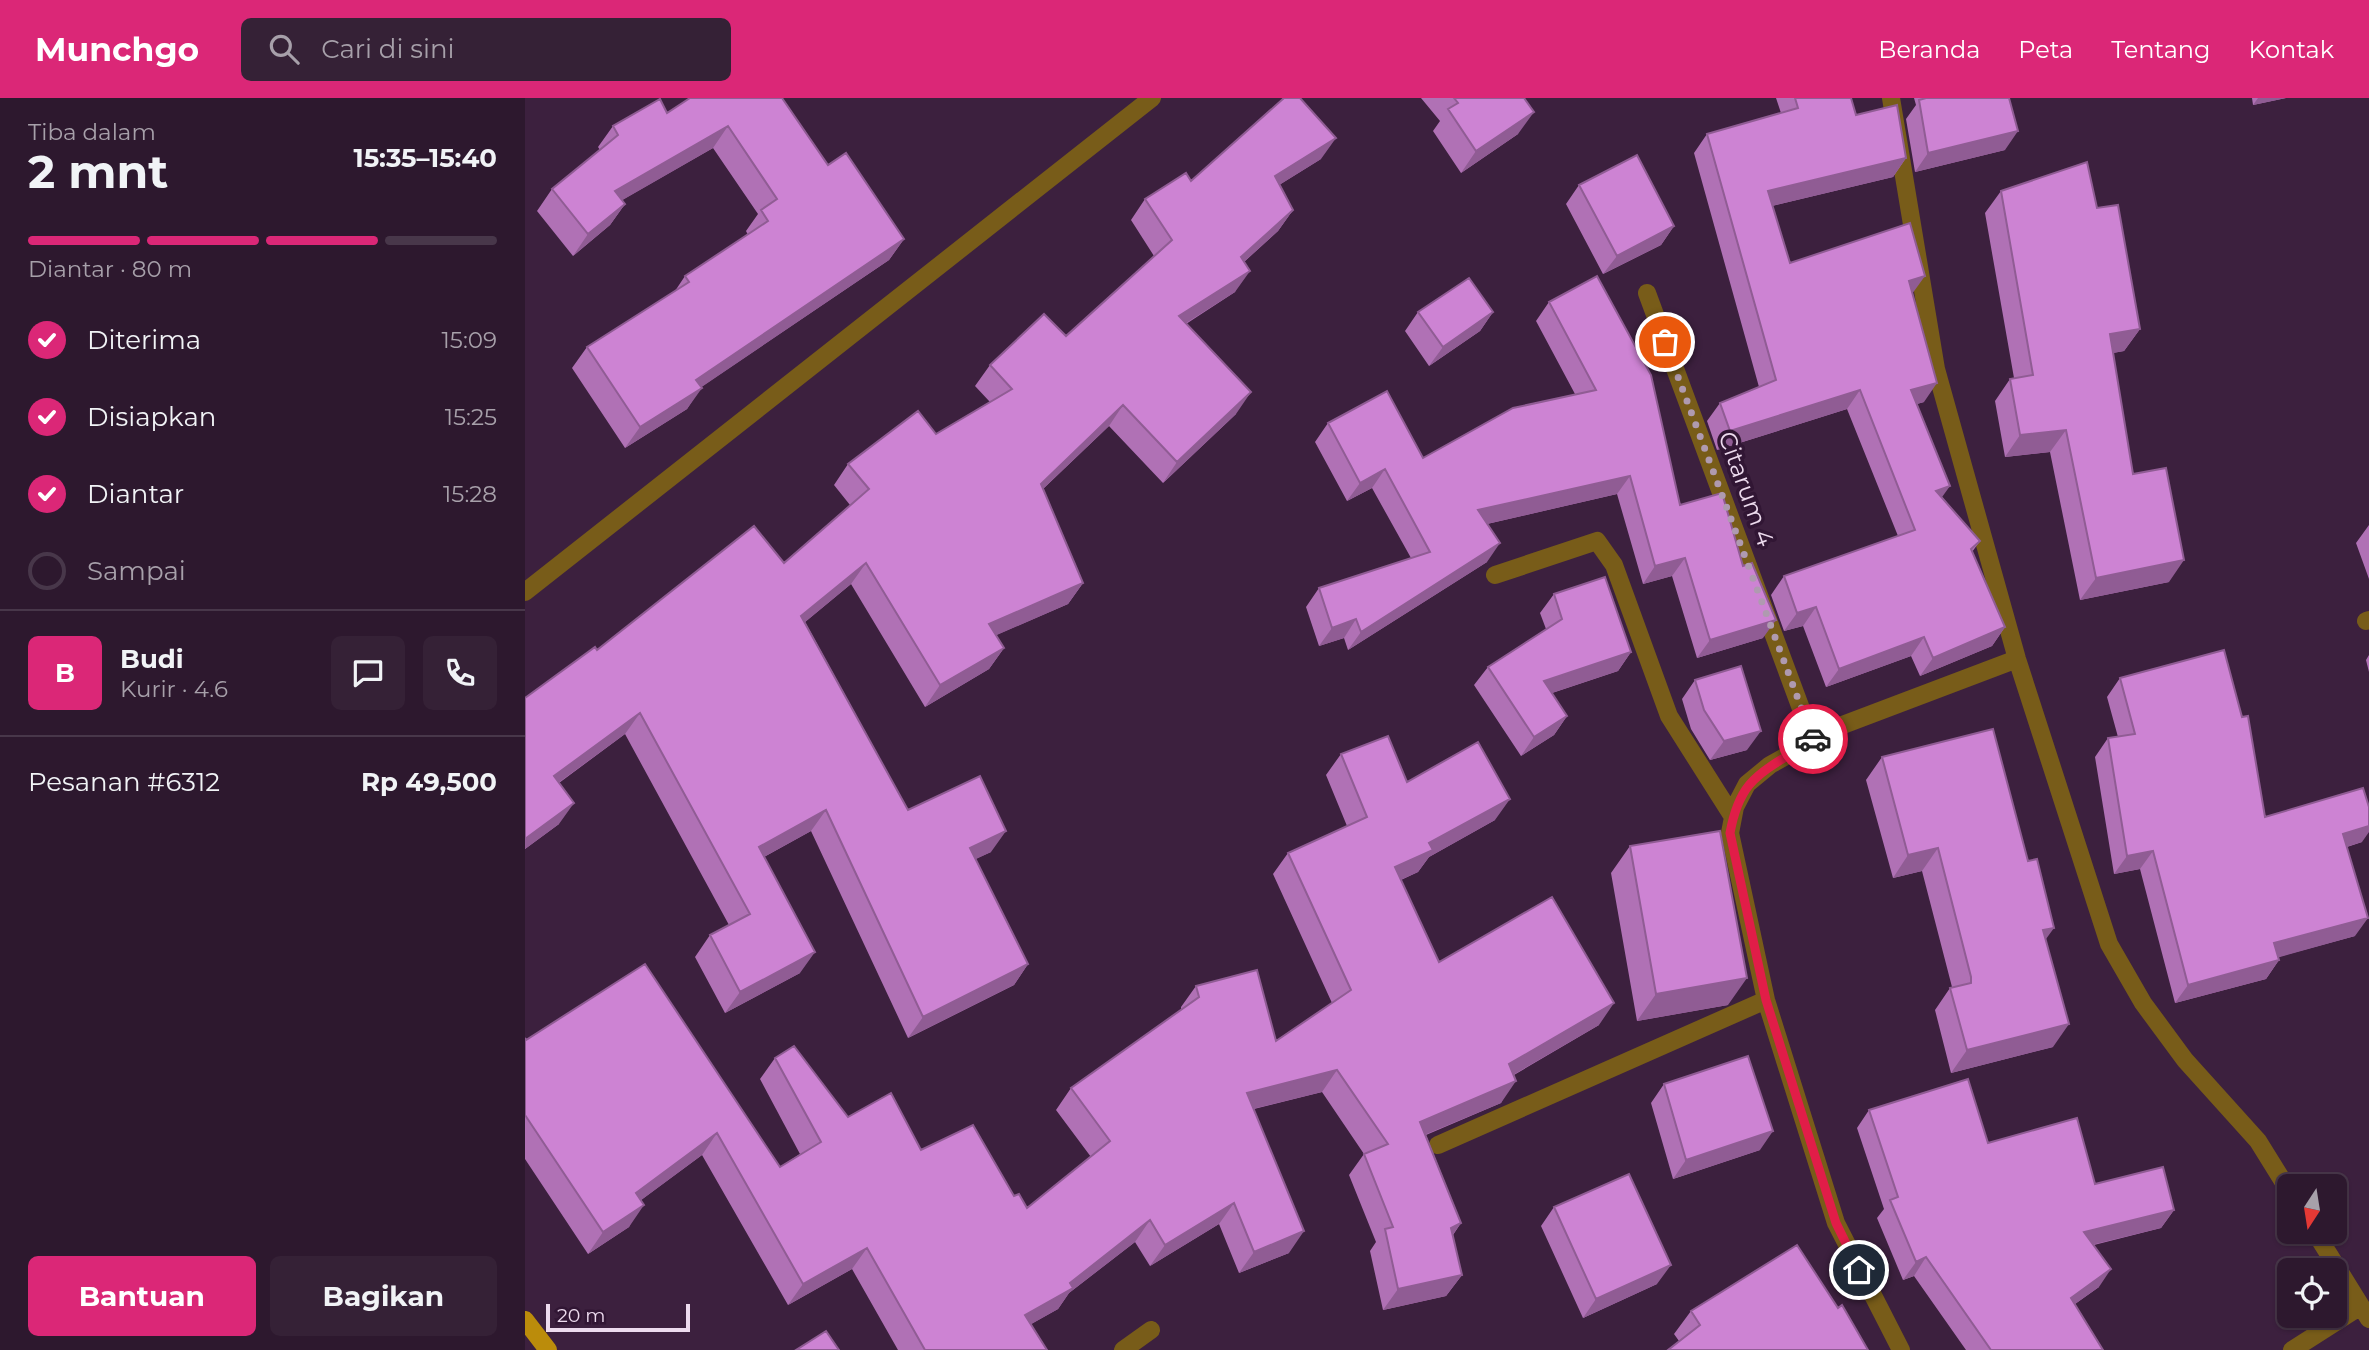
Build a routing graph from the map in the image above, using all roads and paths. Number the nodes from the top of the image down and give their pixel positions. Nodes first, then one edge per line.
1 (1153, 98) edge
2 (1891, 98) edge
3 (1647, 293) dead end
4 (1495, 575) dead end
5 (525, 592) edge
6 (2017, 659) junction
7 (1814, 741) junction
8 (1733, 817) junction
9 (1766, 1000) junction
10 (1438, 1145) dead end
11 (2278, 1174) edge
12 (2322, 1244) edge
13 (2365, 1312) edge
14 (525, 1320) edge
15 (1151, 1330) dead end
16 (548, 1350) edge
17 (1123, 1350) edge
18 (1901, 1350) edge
19 (2292, 1350) edge

1 - 5 street
2 - 6 street
3 - 7 street, Citarum 4
4 - 8 street
6 - 7 street
6 - 11 street
7 - 8 street
8 - 9 street
9 - 10 street
9 - 18 street
12 - 13 street
13 - 19 street
14 - 16 main road
15 - 17 street

